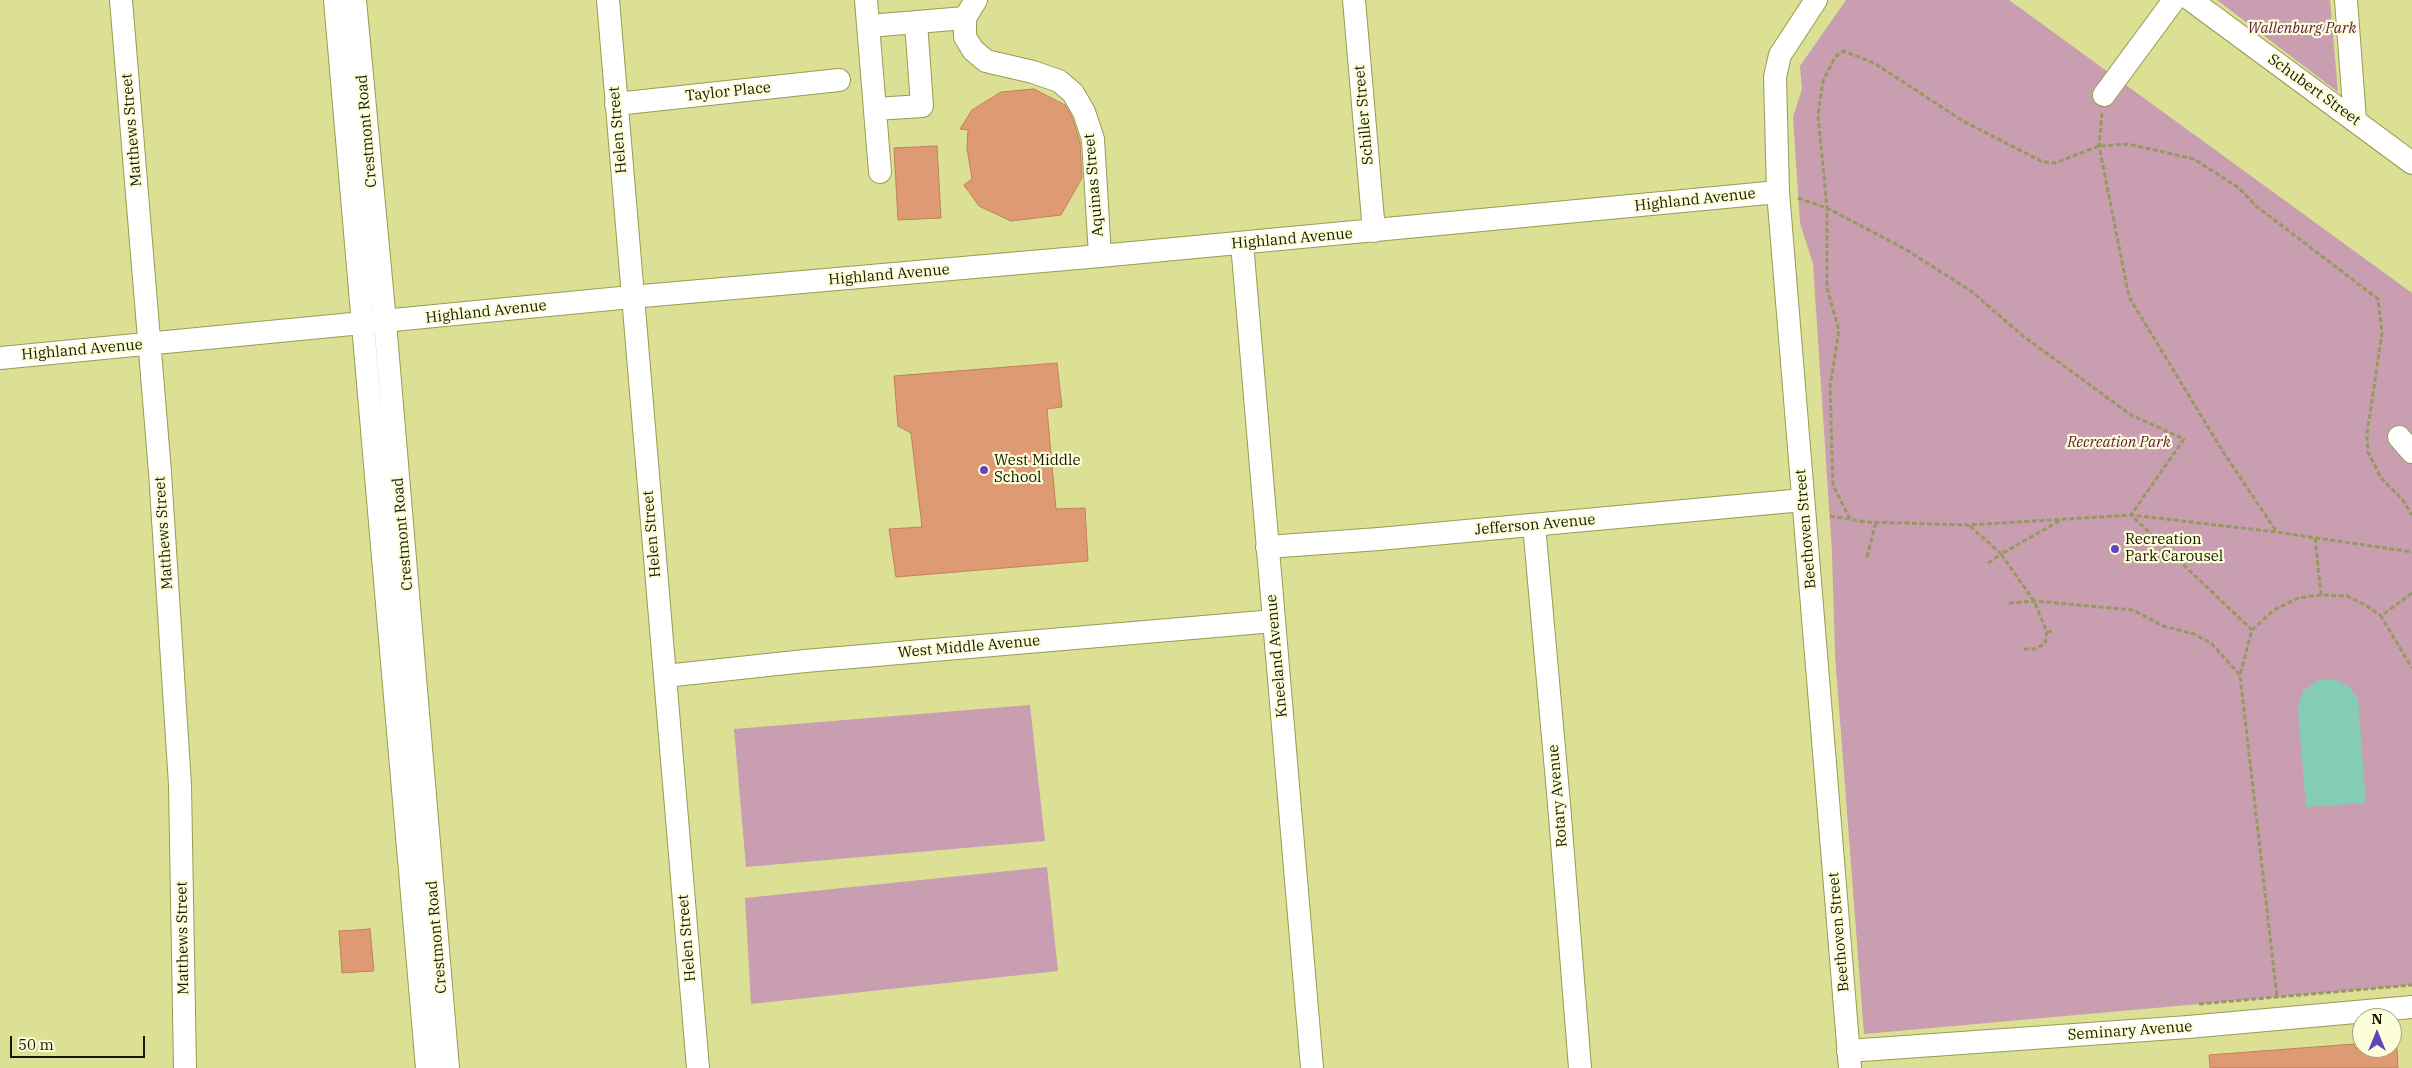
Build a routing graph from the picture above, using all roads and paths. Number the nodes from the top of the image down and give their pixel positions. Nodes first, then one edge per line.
1 (121, 0) edge
2 (335, 0) edge
3 (355, 0) edge
4 (608, 0) edge
5 (866, 0) edge
6 (1354, 0) edge
7 (1816, 0) edge
8 (2174, 0) edge
9 (2191, 0) edge
10 (2346, 0) edge
11 (968, 7) edge
12 (916, 22) junction
13 (869, 26) junction
14 (839, 80) dead end
15 (2104, 94) joint
16 (616, 104) junction
17 (875, 109) junction
18 (2355, 120) junction
19 (2099, 146) junction
20 (2412, 163) edge
21 (880, 172) dead end
22 (1778, 192) junction
23 (1827, 208) junction
24 (1374, 231) junction
25 (1242, 243) junction
26 (1100, 256) junction
27 (631, 297) junction
28 (385, 322) junction
29 (362, 324) junction
30 (149, 344) junction
31 (0, 358) edge
32 (1803, 500) junction
33 (2131, 515) junction
34 (2412, 515) edge
35 (1830, 516) dead end
36 (1850, 519) junction
37 (2063, 519) junction
38 (1876, 522) junction
39 (1534, 525) junction
40 (1969, 525) junction
41 (2276, 532) junction
42 (2315, 538) junction
43 (1267, 547) junction
44 (2412, 552) edge
45 (2001, 554) junction
46 (1867, 557) dead end
47 (1987, 564) dead end
48 (2412, 593) edge
49 (2321, 595) junction
50 (2034, 601) junction
51 (2009, 603) dead end
52 (410, 610) junction
53 (387, 613) junction
54 (2381, 616) junction
55 (1274, 621) junction
56 (2252, 630) junction
57 (2054, 631) dead end
58 (2047, 632) junction
59 (2024, 649) dead end
60 (2412, 668) edge
61 (665, 676) junction
62 (2240, 676) junction
63 (421, 878) junction
64 (2412, 985) edge
65 (2277, 997) junction
66 (2189, 1005) dead end
67 (2412, 1006) edge
68 (1849, 1059) edge
69 (185, 1068) edge
70 (427, 1068) edge
71 (448, 1068) edge
72 (698, 1068) edge
73 (1312, 1068) edge
74 (1580, 1068) edge

1 - 30 street, Matthews Street
2 - 29 street, Crestmont Road
3 - 28 street, Crestmont Road
4 - 16 street, Helen Street
5 - 13 street
6 - 24 street, Schiller Street
7 - 22 street, Beethoven Street
8 - 15 street
9 - 18 street, Schubert Street
10 - 18 street
11 - 12 street
11 - 26 street, Aquinas Street
12 - 13 street
12 - 17 street
13 - 17 street
14 - 16 street, Taylor Place
15 - 19 path
16 - 27 street, Helen Street
17 - 21 street
18 - 20 street, Schubert Street
19 - 23 path
19 - 34 path
19 - 41 path
22 - 23 path
22 - 24 street, Highland Avenue
22 - 32 street, Beethoven Street
23 - 33 path
23 - 36 path
24 - 25 street, Highland Avenue
25 - 26 street, Highland Avenue
25 - 43 street, Kneeland Avenue
26 - 27 street, Highland Avenue
27 - 28 street, Highland Avenue
27 - 61 street, Helen Street
28 - 29 street, Highland Avenue
28 - 52 street, Crestmont Road
29 - 30 street, Highland Avenue
29 - 53 street, Crestmont Road
30 - 31 street, Highland Avenue
30 - 69 street, Matthews Street
32 - 39 street, Jefferson Avenue
32 - 68 street, Beethoven Street
33 - 37 path
33 - 41 path
33 - 56 path
35 - 36 path
36 - 38 path
37 - 40 path
37 - 45 path
38 - 40 path
38 - 46 path
39 - 43 street, Jefferson Avenue
39 - 74 street, Rotary Avenue
40 - 45 path
41 - 42 path
42 - 44 path
42 - 49 path
43 - 55 street, Kneeland Avenue
45 - 47 path
45 - 50 path
48 - 54 path
49 - 54 path
49 - 56 path
50 - 51 path
50 - 58 path
50 - 62 path
52 - 53 street
52 - 63 street, Crestmont Road
53 - 63 street, Crestmont Road
54 - 60 path
55 - 61 street, West Middle Avenue
55 - 73 street, Kneeland Avenue
56 - 62 path
57 - 58 path
58 - 59 path
61 - 72 street, Helen Street
62 - 65 path
63 - 70 street, Crestmont Road
63 - 71 street, Crestmont Road
64 - 65 path
65 - 66 path
67 - 68 street, Seminary Avenue

